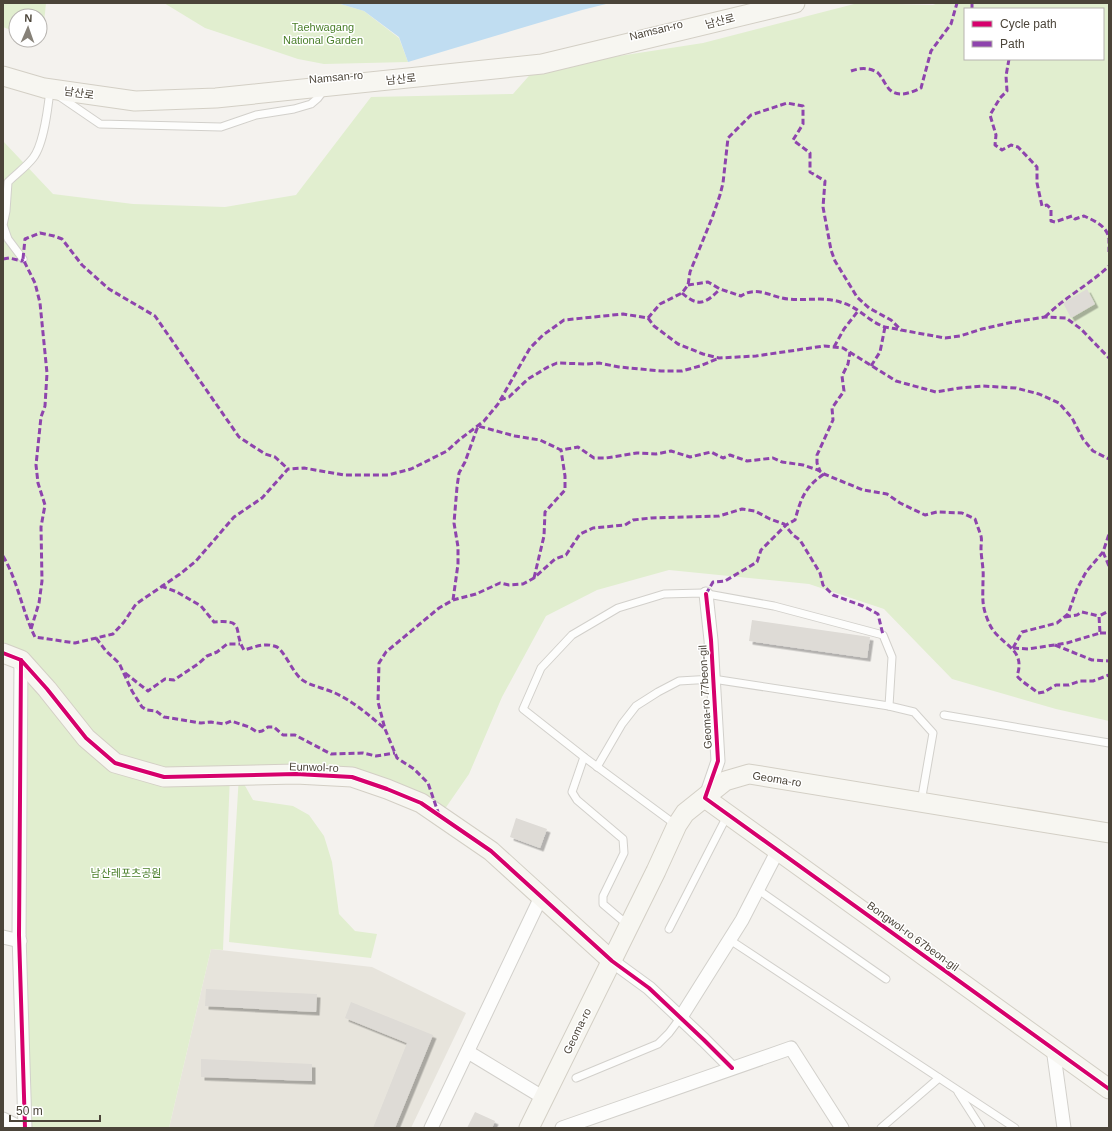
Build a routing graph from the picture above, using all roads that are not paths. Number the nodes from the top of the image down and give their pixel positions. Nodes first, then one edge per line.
1 (760, 3) edge
2 (795, 3) edge
3 (3, 66) edge
4 (3, 76) edge
5 (326, 87) junction
6 (50, 89) junction
7 (23, 259) dead end
8 (706, 594) junction
9 (3, 653) edge
10 (21, 660) junction
11 (713, 679) junction
12 (890, 706) junction
13 (944, 715) dead end
14 (1109, 743) edge
15 (584, 757) junction
16 (598, 767) junction
17 (705, 798) junction
18 (921, 802) junction
19 (728, 814) junction
20 (677, 825) junction
21 (1109, 832) edge
22 (778, 850) junction
23 (757, 889) junction
24 (541, 897) junction
25 (629, 926) junction
26 (669, 929) dead end
27 (3, 937) edge
28 (730, 940) junction
29 (20, 941) junction
30 (612, 961) junction
31 (886, 979) dead end
32 (681, 1018) junction
33 (1053, 1048) junction
34 (468, 1052) junction
35 (732, 1068) junction
36 (576, 1078) dead end
37 (939, 1078) junction
38 (955, 1088) junction
39 (1109, 1089) edge
40 (544, 1098) junction
41 (3, 1119) edge
42 (21, 1128) edge
43 (25, 1128) edge
44 (431, 1128) edge
45 (529, 1128) edge
46 (562, 1128) edge
47 (842, 1128) edge
48 (881, 1128) edge
49 (982, 1128) edge
50 (1015, 1128) edge
51 (1064, 1128) edge

1 - 3 main road, Namsan-ro
2 - 5 main road, 남산로
4 - 6 main road, 남산로
5 - 6 main road, 남산로
5 - 6 lane
6 - 7 lane
8 - 11 street, Geoma-ro 77beon-gil
8 - 12 lane
8 - 15 lane
9 - 10 main road, Eunwol-ro
10 - 24 main road, Eunwol-ro
10 - 29 street
11 - 12 lane
11 - 16 lane
11 - 17 street, Geoma-ro 77beon-gil
12 - 18 lane
13 - 14 lane
15 - 16 lane
15 - 25 lane
16 - 20 lane
17 - 18 main road, Geoma-ro
17 - 19 main road, Bongwol-ro 67beon-gil
17 - 20 main road, Geoma-ro
18 - 21 main road, Geoma-ro
19 - 22 main road, Bongwol-ro 67beon-gil
19 - 26 lane
20 - 25 main road, Geoma-ro
22 - 23 street
22 - 33 main road, Bongwol-ro 67beon-gil
23 - 28 street
23 - 31 lane
24 - 30 main road, Eunwol-ro
24 - 34 street
25 - 30 main road, Geoma-ro
27 - 29 street
28 - 32 street
28 - 37 lane
29 - 43 street
30 - 32 street
30 - 40 main road, Geoma-ro
32 - 35 street
32 - 36 lane
33 - 39 main road, Bongwol-ro 67beon-gil
33 - 51 street
34 - 40 street
34 - 44 street
35 - 46 street
35 - 47 street
37 - 38 lane
37 - 48 lane
38 - 49 lane
38 - 50 lane
40 - 45 main road, Geoma-ro
41 - 42 street

